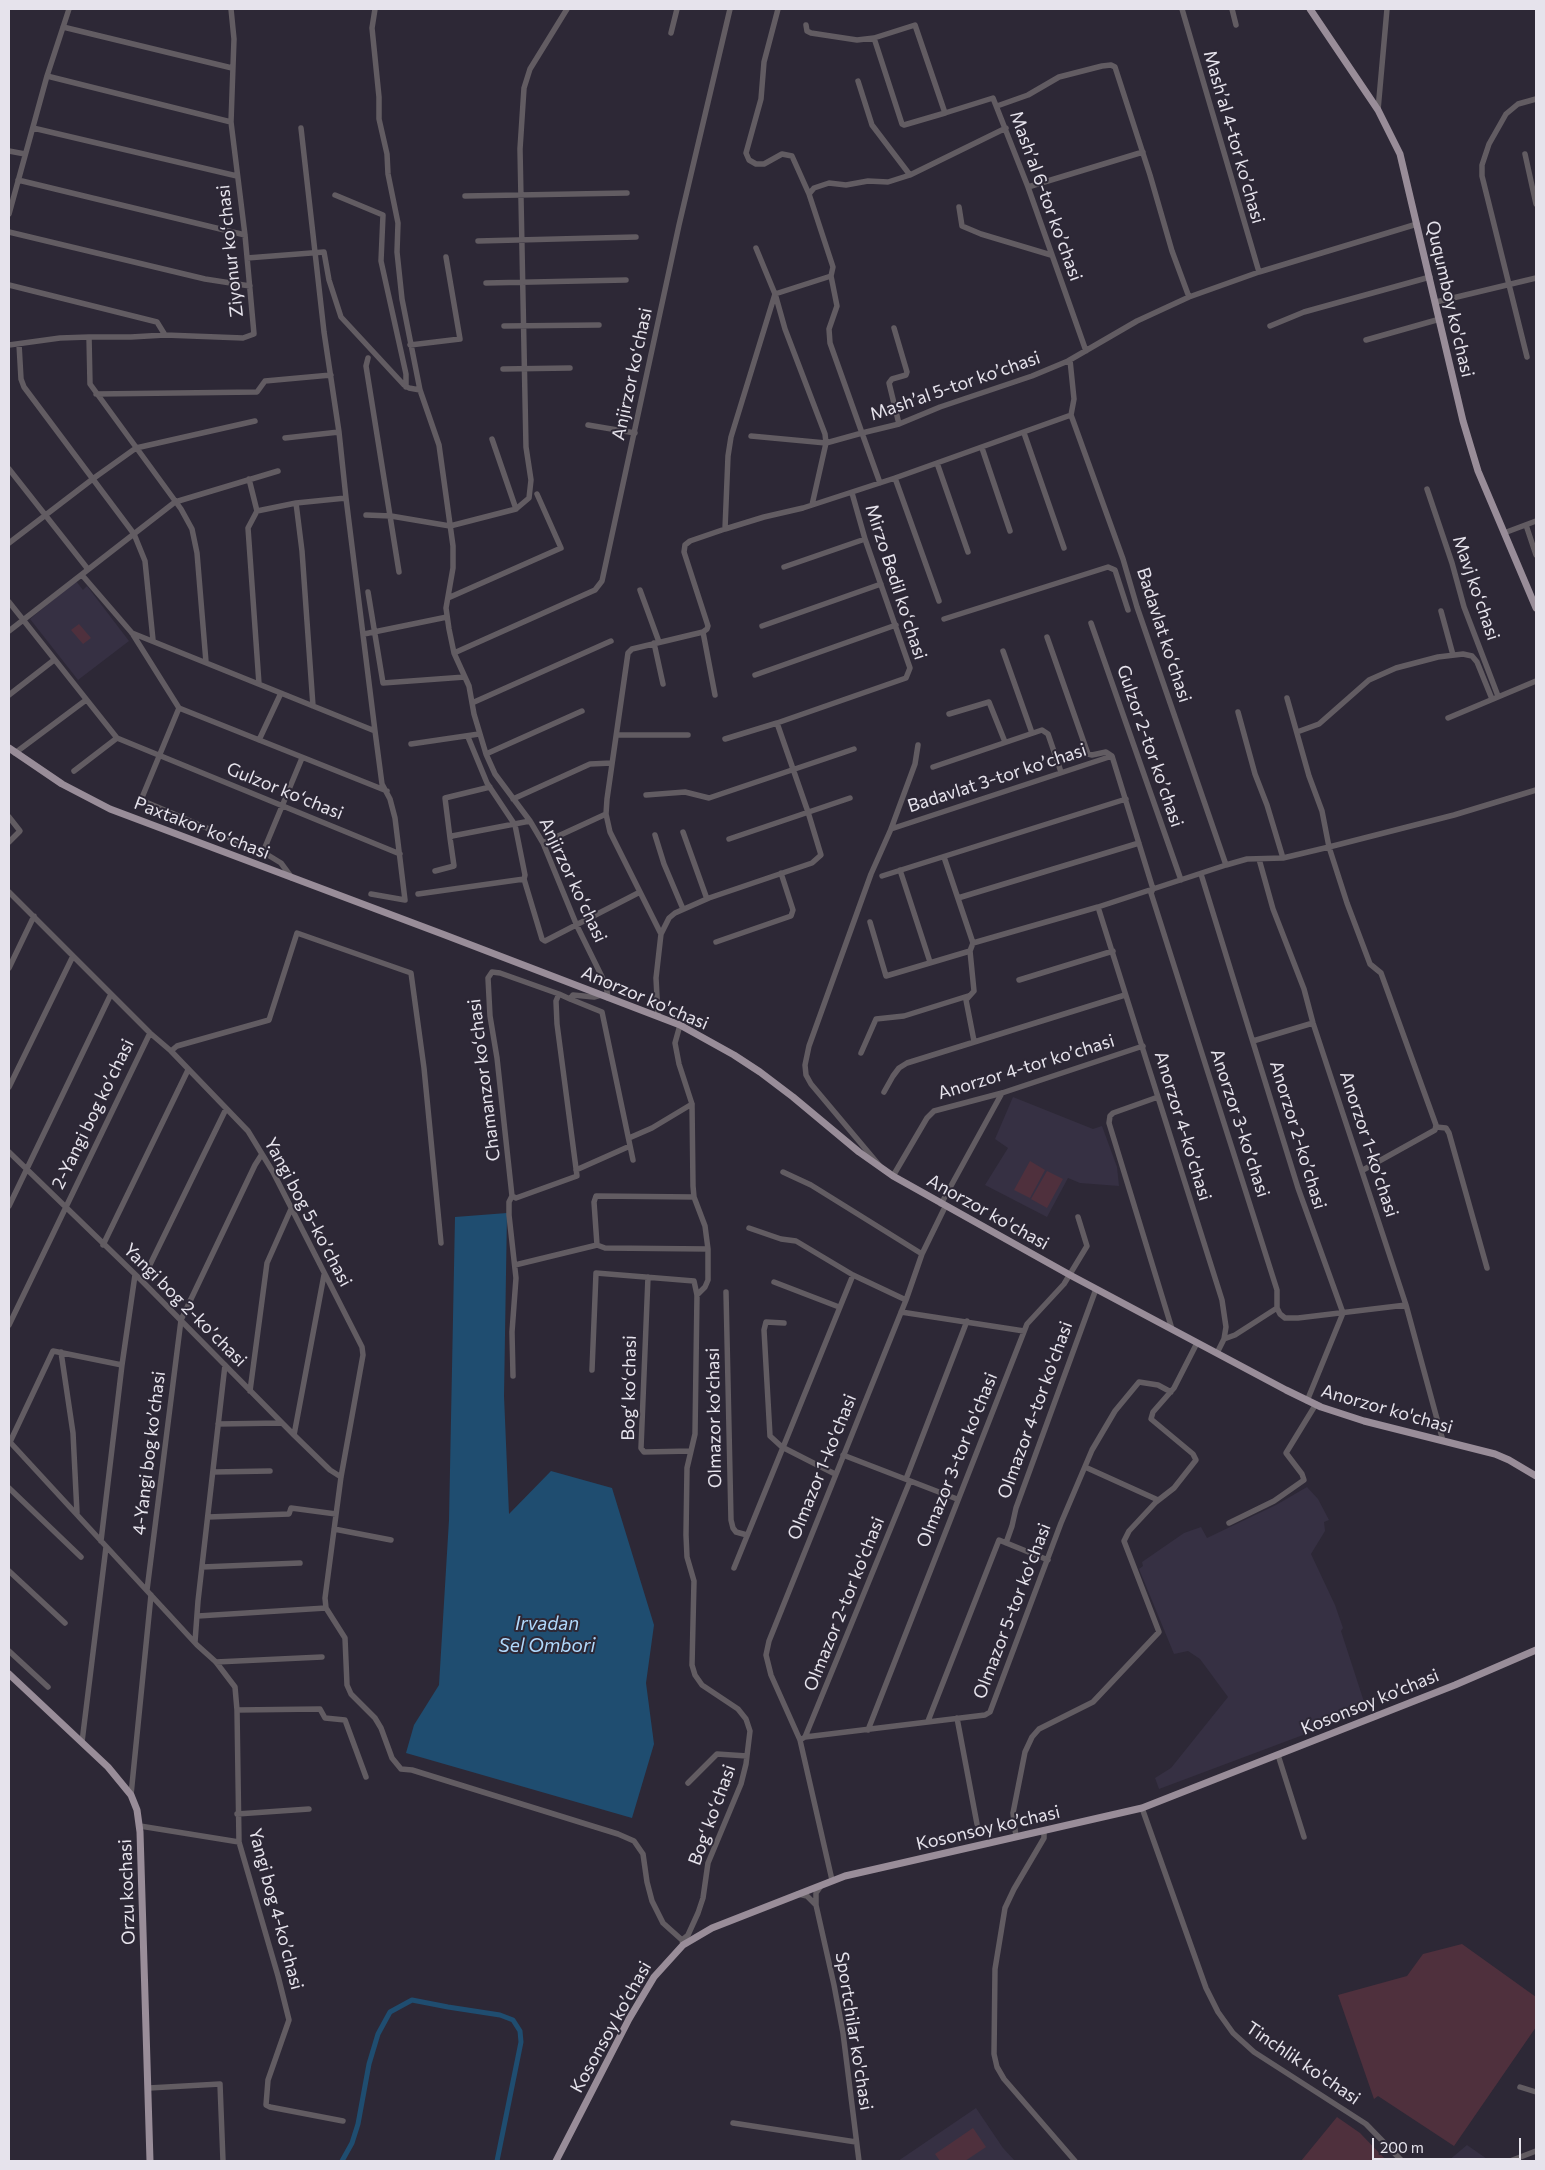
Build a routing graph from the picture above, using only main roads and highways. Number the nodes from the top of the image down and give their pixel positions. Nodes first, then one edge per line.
1 (1310, 9) edge
2 (1536, 608) edge
3 (12, 750) edge
4 (394, 916) joint
5 (1536, 1476) edge
6 (1536, 1650) edge
7 (9, 1674) edge
8 (150, 2161) edge
9 (556, 2161) edge

1 - 2 main road, Ququmboy ko'chasi
3 - 4 main road, Paxtakor koʻchasi
4 - 5 main road, Anorzor ko'chasi
6 - 9 main road, Kosonsoy ko’chasi
7 - 8 main road, Orzu kochasi

